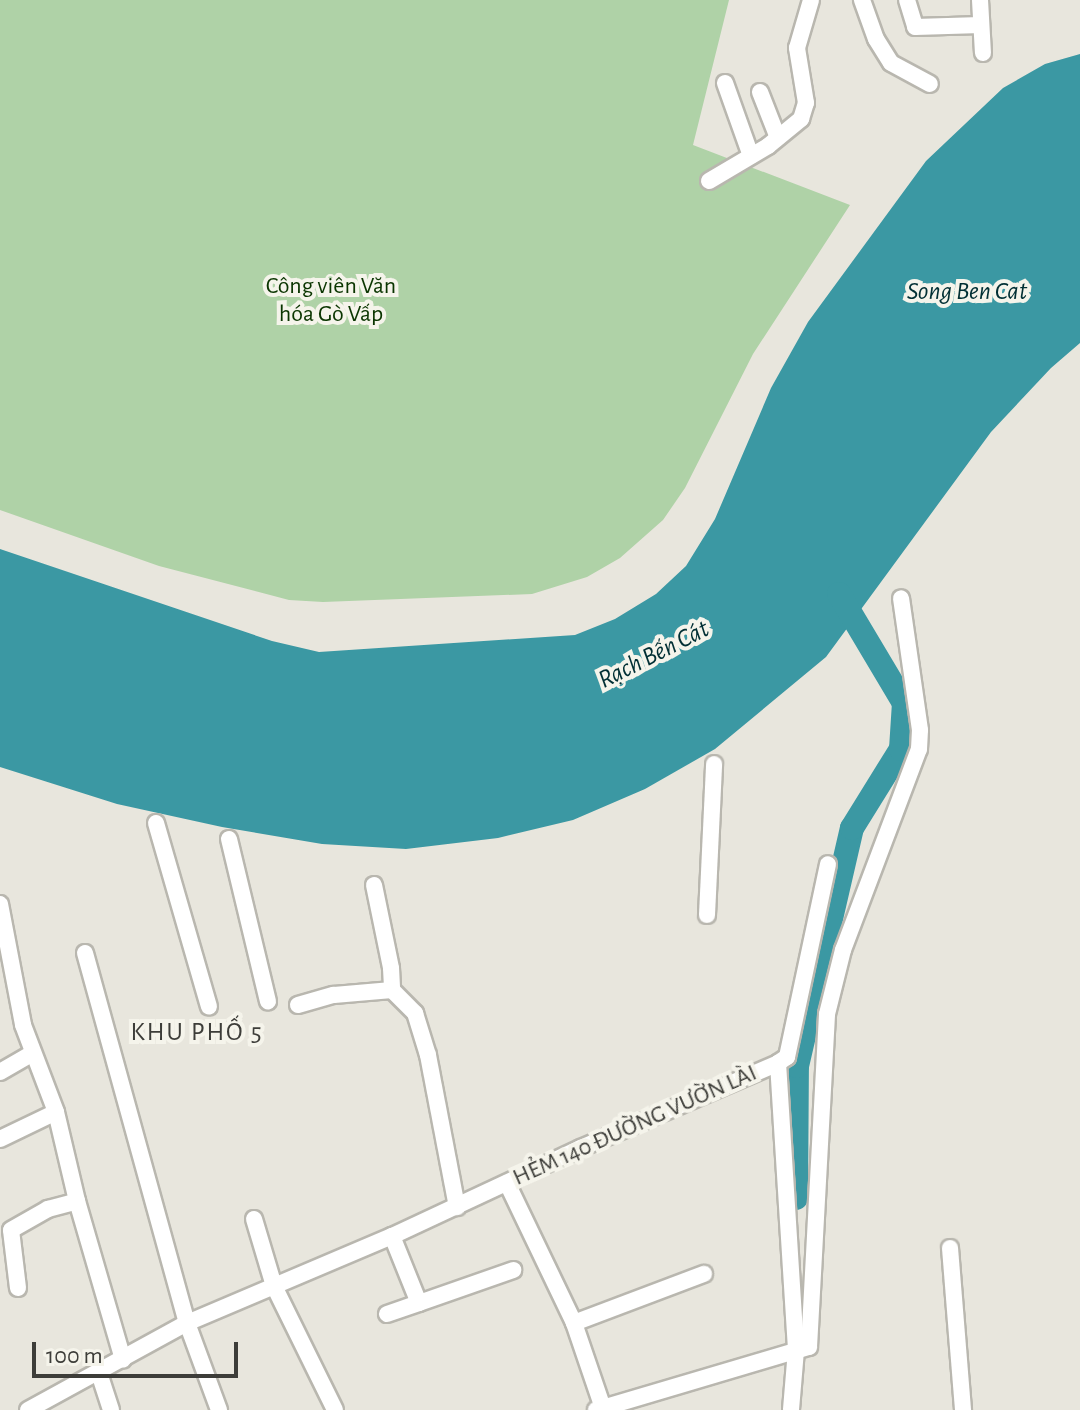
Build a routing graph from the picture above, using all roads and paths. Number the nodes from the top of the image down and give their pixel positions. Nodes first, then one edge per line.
1 (811, 0) edge
2 (862, 0) edge
3 (907, 0) edge
4 (980, 0) edge
5 (981, 25) junction
6 (983, 53) dead end
7 (725, 83) dead end
8 (930, 84) dead end
9 (760, 92) dead end
10 (778, 138) junction
11 (751, 156) junction
12 (709, 181) dead end
13 (901, 598) dead end
14 (714, 764) dead end
15 (156, 823) dead end
16 (229, 839) dead end
17 (828, 864) dead end
18 (374, 885) dead end
19 (0, 904) edge
20 (707, 915) dead end
21 (85, 953) dead end
22 (392, 990) junction
23 (268, 1001) dead end
24 (298, 1005) dead end
25 (209, 1007) dead end
26 (33, 1053) junction
27 (778, 1063) junction
28 (0, 1072) edge
29 (56, 1112) junction
30 (0, 1139) edge
31 (507, 1183) junction
32 (77, 1201) junction
33 (457, 1207) junction
34 (254, 1219) dead end
35 (392, 1236) junction
36 (950, 1248) dead end
37 (513, 1270) dead end
38 (704, 1274) dead end
39 (274, 1286) junction
40 (18, 1288) dead end
41 (419, 1303) junction
42 (387, 1314) dead end
43 (187, 1323) junction
44 (574, 1323) junction
45 (796, 1350) junction
46 (123, 1359) junction
47 (99, 1373) junction
48 (600, 1409) edge
49 (28, 1410) edge
50 (111, 1410) edge
51 (219, 1410) edge
52 (335, 1410) edge
53 (791, 1410) edge
54 (963, 1410) edge

1 - 10 street
2 - 8 street
3 - 5 street
4 - 5 street
5 - 6 street
7 - 11 street
9 - 10 street
10 - 11 street
11 - 12 street
13 - 45 street
14 - 20 street
15 - 25 street
16 - 23 street
17 - 27 street
18 - 22 street
19 - 26 street
21 - 43 street
22 - 24 street
22 - 33 street
26 - 28 street
26 - 29 street
27 - 31 street, HẺM 140 ĐƯỜNG VƯỜN LÀI
27 - 45 street, HẺM 140 ĐƯỜNG VƯỜN LÀI
29 - 30 street
29 - 32 street
31 - 33 street, HẺM 140 ĐƯỜNG VƯỜN LÀI
31 - 44 street
32 - 40 street
32 - 46 street
33 - 35 street, HẺM 140 ĐƯỜNG VƯỜN LÀI
34 - 39 street
35 - 39 street, HẺM 140 ĐƯỜNG VƯỜN LÀI
35 - 41 street
36 - 54 street
37 - 41 street
38 - 44 street
39 - 43 street, HẺM 140 ĐƯỜNG VƯỜN LÀI
39 - 52 street
41 - 42 street
43 - 46 street, HẺM 140 ĐƯỜNG VƯỜN LÀI
43 - 51 street
44 - 48 street
45 - 48 street
45 - 53 street
46 - 47 street, HẺM 140 ĐƯỜNG VƯỜN LÀI
47 - 49 street, HẺM 140 ĐƯỜNG VƯỜN LÀI
47 - 50 street

